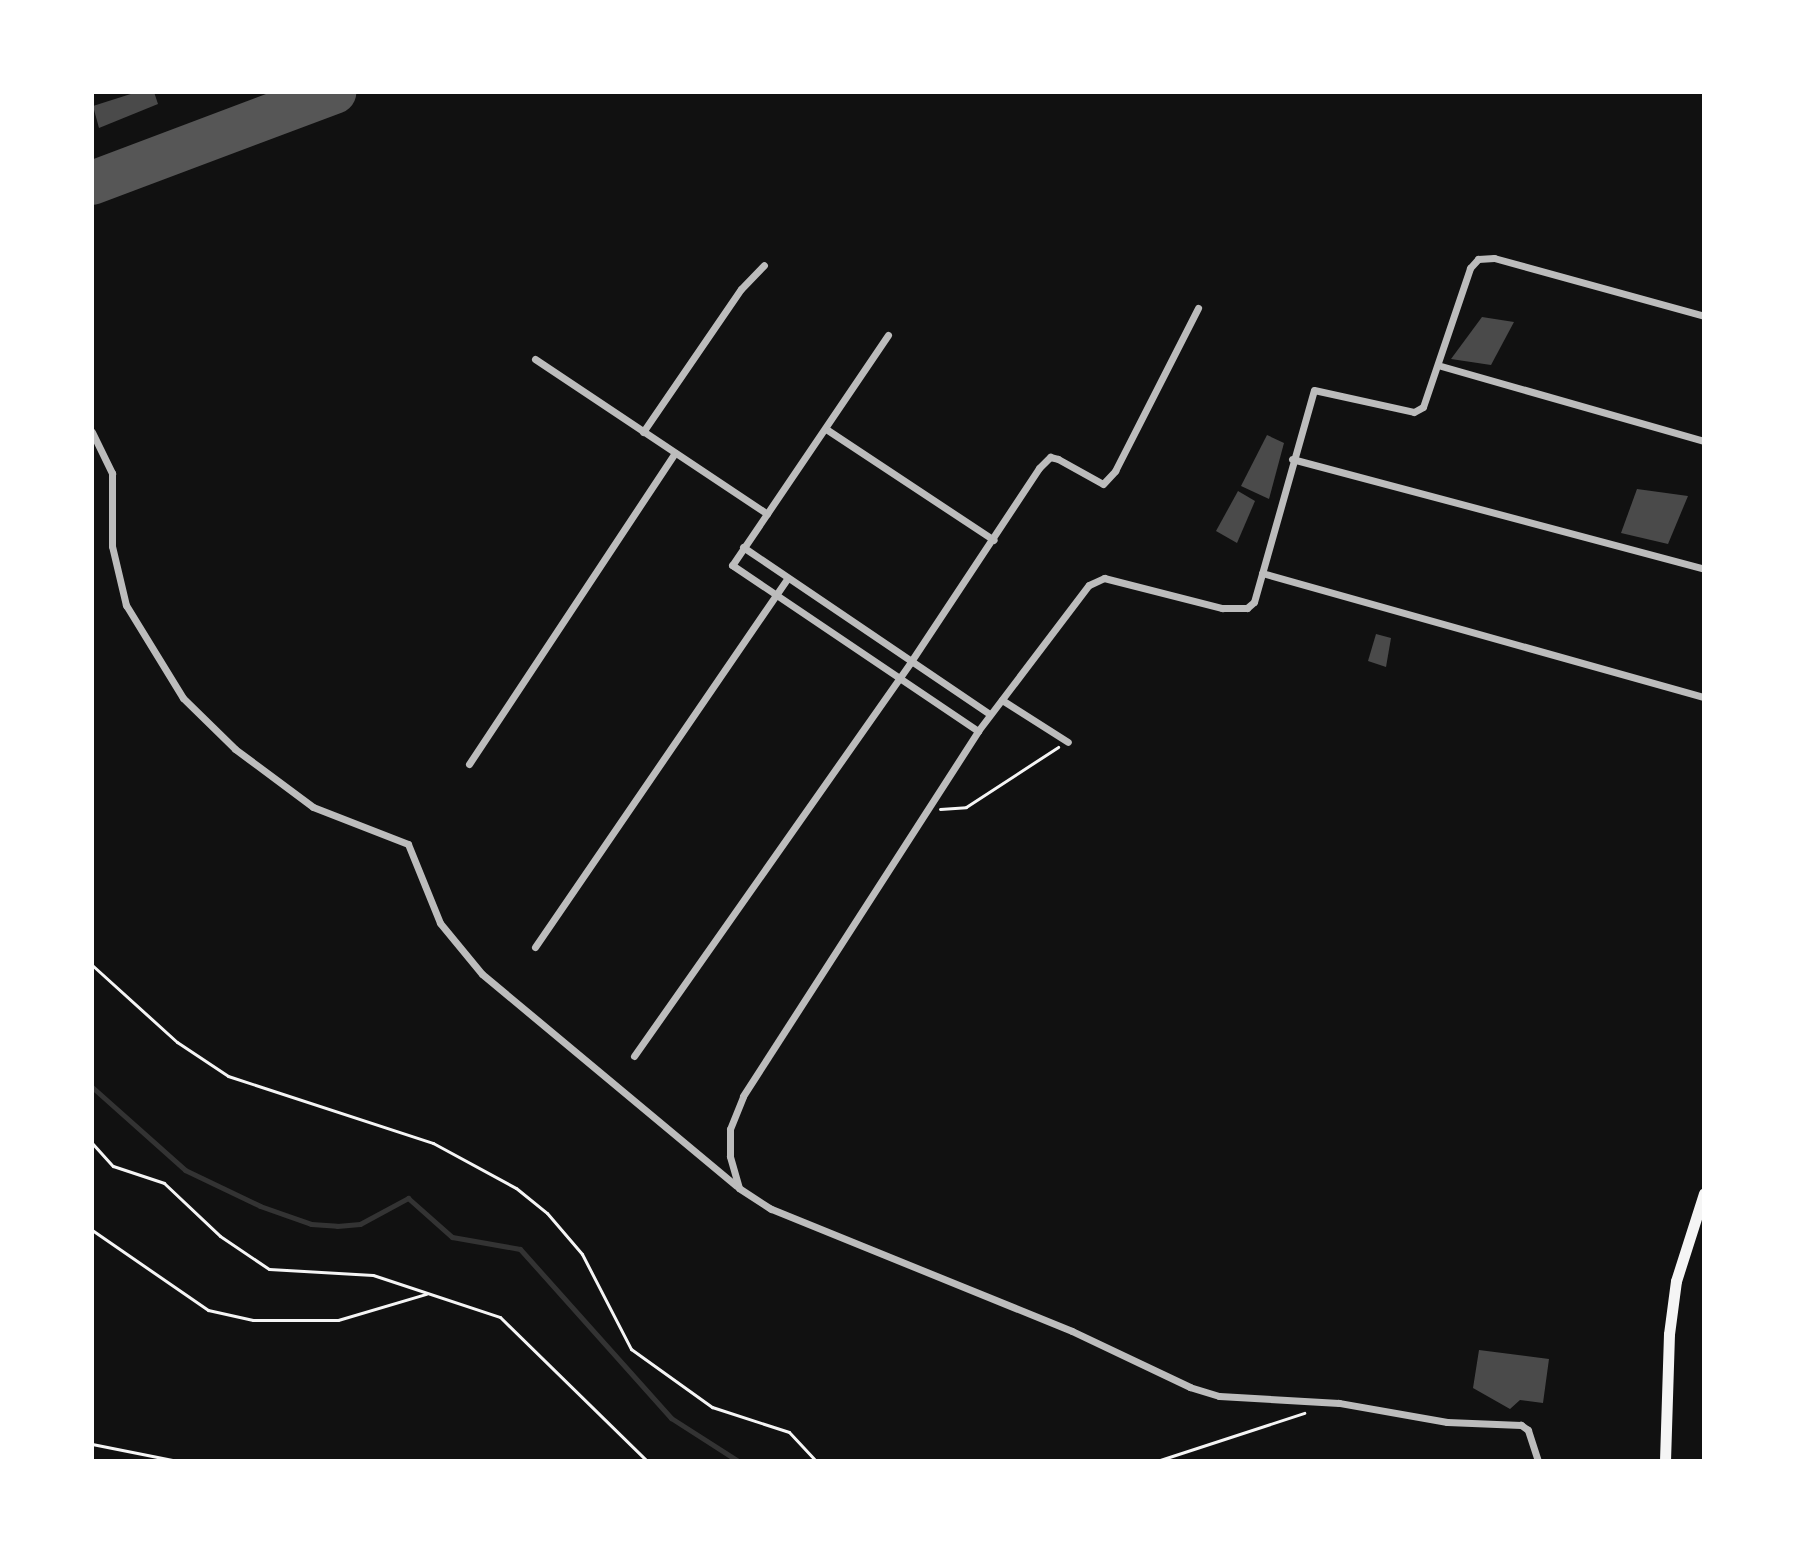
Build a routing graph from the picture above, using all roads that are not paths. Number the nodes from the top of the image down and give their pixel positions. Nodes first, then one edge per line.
1 (764, 265) dead end
2 (1198, 308) dead end
3 (1704, 316) edge
4 (888, 335) dead end
5 (535, 359) dead end
6 (1441, 366) junction
7 (826, 429) junction
8 (92, 432) edge
9 (643, 432) junction
10 (1704, 441) edge
11 (675, 453) junction
12 (1292, 459) junction
13 (767, 514) junction
14 (994, 540) junction
15 (743, 547) junction
16 (1704, 569) edge
17 (1262, 573) junction
18 (788, 578) junction
19 (776, 595) junction
20 (910, 663) junction
21 (899, 678) junction
22 (1704, 697) edge
23 (1002, 700) junction
24 (990, 714) junction
25 (978, 731) junction
26 (1068, 742) road end
27 (469, 764) dead end
28 (535, 947) dead end
29 (634, 1056) dead end
30 (739, 1188) junction
31 (1704, 1193) edge
32 (1538, 1461) edge
33 (1665, 1461) edge

1 - 9 street
2 - 14 street
3 - 6 street
4 - 7 street
5 - 9 street
6 - 10 street
6 - 12 street
7 - 13 street
7 - 14 street
8 - 30 street
9 - 11 street
11 - 13 street
11 - 27 street
12 - 16 street
12 - 17 street
13 - 15 street
14 - 20 street
15 - 18 street
15 - 19 street
17 - 22 street
17 - 23 street
18 - 19 street
18 - 20 street
19 - 21 street
19 - 28 street
20 - 21 street
20 - 24 street
21 - 25 street
21 - 29 street
23 - 24 street
23 - 26 street
24 - 25 street
25 - 30 street
30 - 32 street
31 - 33 highway

